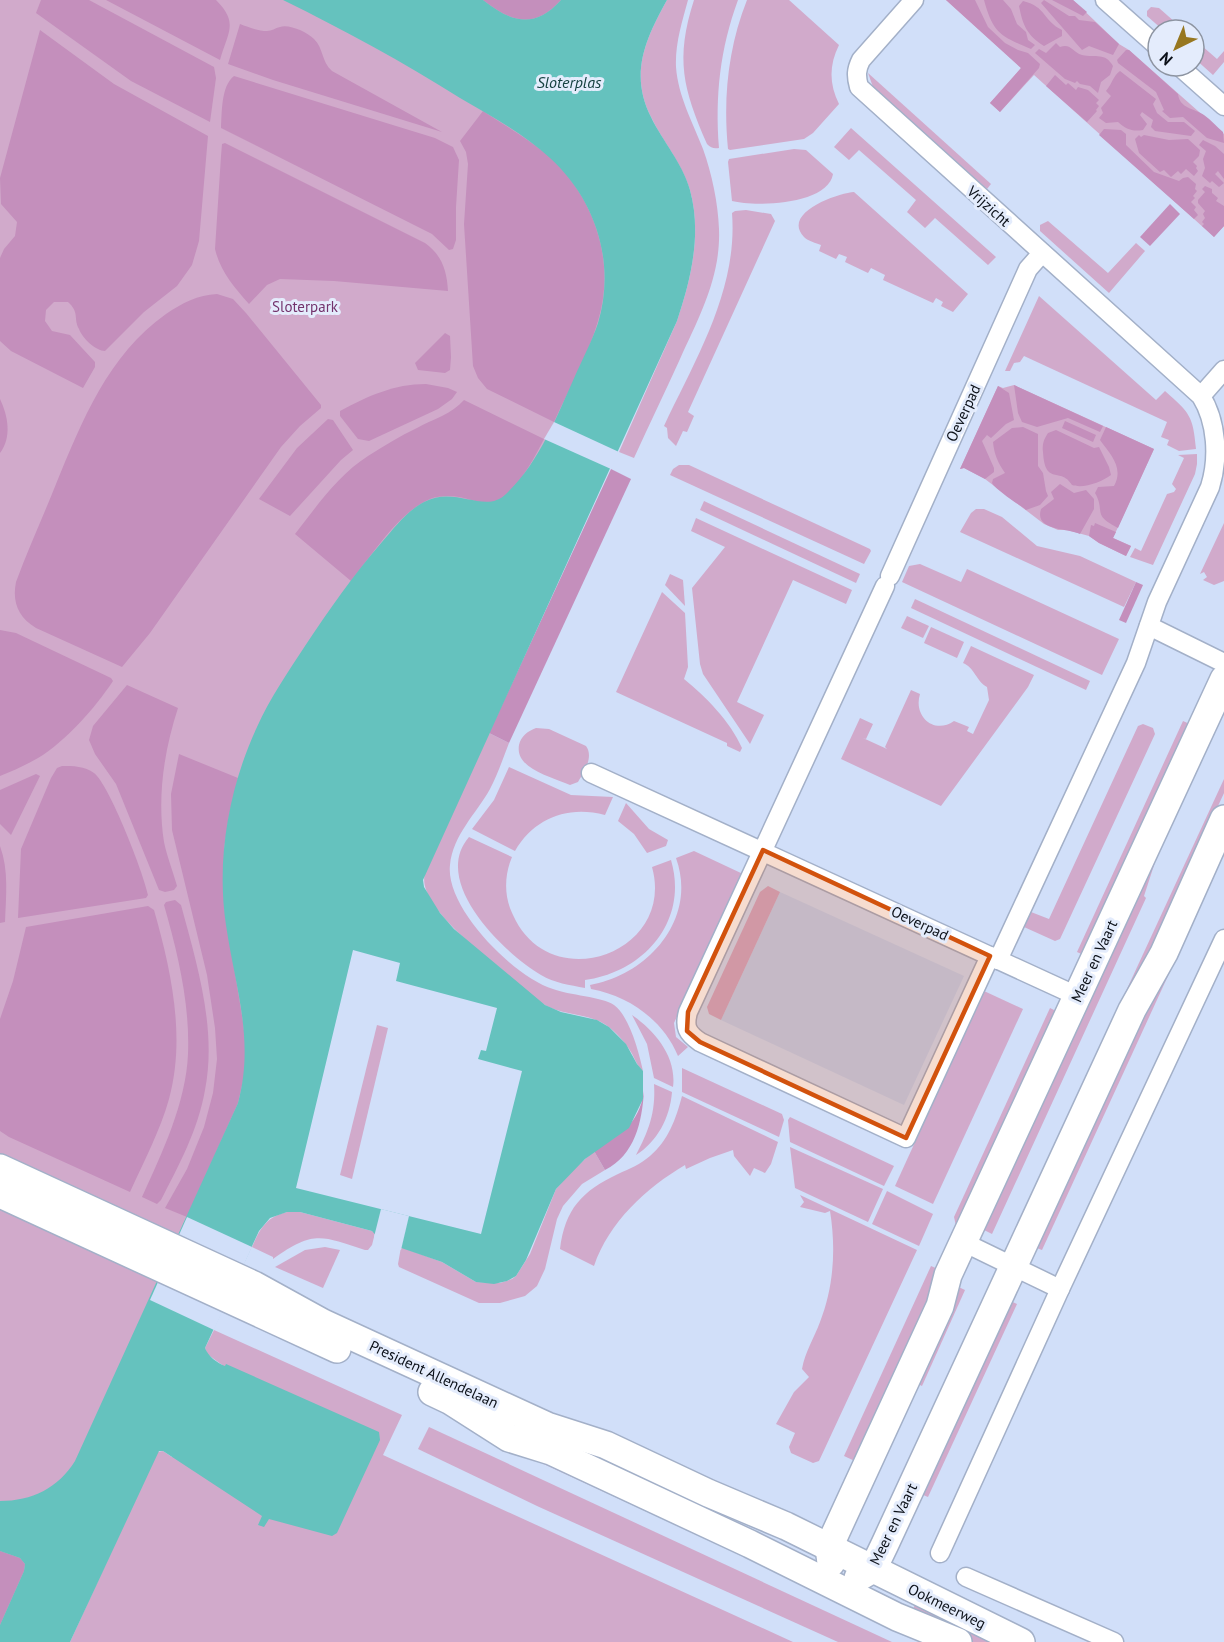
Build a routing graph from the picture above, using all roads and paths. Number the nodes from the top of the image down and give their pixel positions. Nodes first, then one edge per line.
1 (914, 0) edge
2 (1105, 0) edge
3 (1146, 36) edge
4 (1192, 78) edge
5 (1224, 106) edge
6 (1042, 253) junction
7 (1224, 370) edge
8 (1201, 396) junction
9 (1149, 626) junction
10 (1224, 663) edge
11 (1224, 679) edge
12 (591, 773) dead end
13 (1224, 819) edge
14 (763, 850) junction
15 (1224, 939) edge
16 (994, 958) junction
17 (1077, 996) junction
18 (0, 1168) edge
19 (0, 1194) edge
20 (963, 1242) junction
21 (169, 1259) junction
22 (1013, 1267) junction
23 (233, 1288) junction
24 (1060, 1289) junction
25 (828, 1547) junction
26 (940, 1553) dead end
27 (873, 1569) junction
28 (966, 1577) dead end
29 (838, 1588) junction
30 (958, 1642) edge
31 (1021, 1642) edge
32 (1114, 1642) edge

1 - 6 street, Vrijzicht
2 - 3 street
4 - 5 street
6 - 8 street, Vrijzicht
6 - 14 street, Oeverpad
7 - 8 street
8 - 9 street
9 - 10 street
9 - 16 street
11 - 17 main road, Meer en Vaart
12 - 14 street, Oeverpad
13 - 22 main road, Meer en Vaart
14 - 16 street, Oeverpad
14 - 16 street, Oeverpad
15 - 24 street
16 - 17 street, Oeverpad
17 - 20 main road, Meer en Vaart
18 - 21 main road, President Allendelaan
19 - 21 main road, President Allendelaan
20 - 22 street
20 - 25 main road, Meer en Vaart
21 - 23 main road, President Allendelaan
22 - 24 street
22 - 27 main road, Meer en Vaart
23 - 25 main road, President Allendelaan
23 - 29 main road, President Allendelaan
24 - 26 street
25 - 27 main road, President Allendelaan
25 - 29 main road
27 - 29 main road, Meer en Vaart
27 - 31 main road, Ookmeerweg
28 - 32 street
29 - 30 main road, Ookmeerweg

